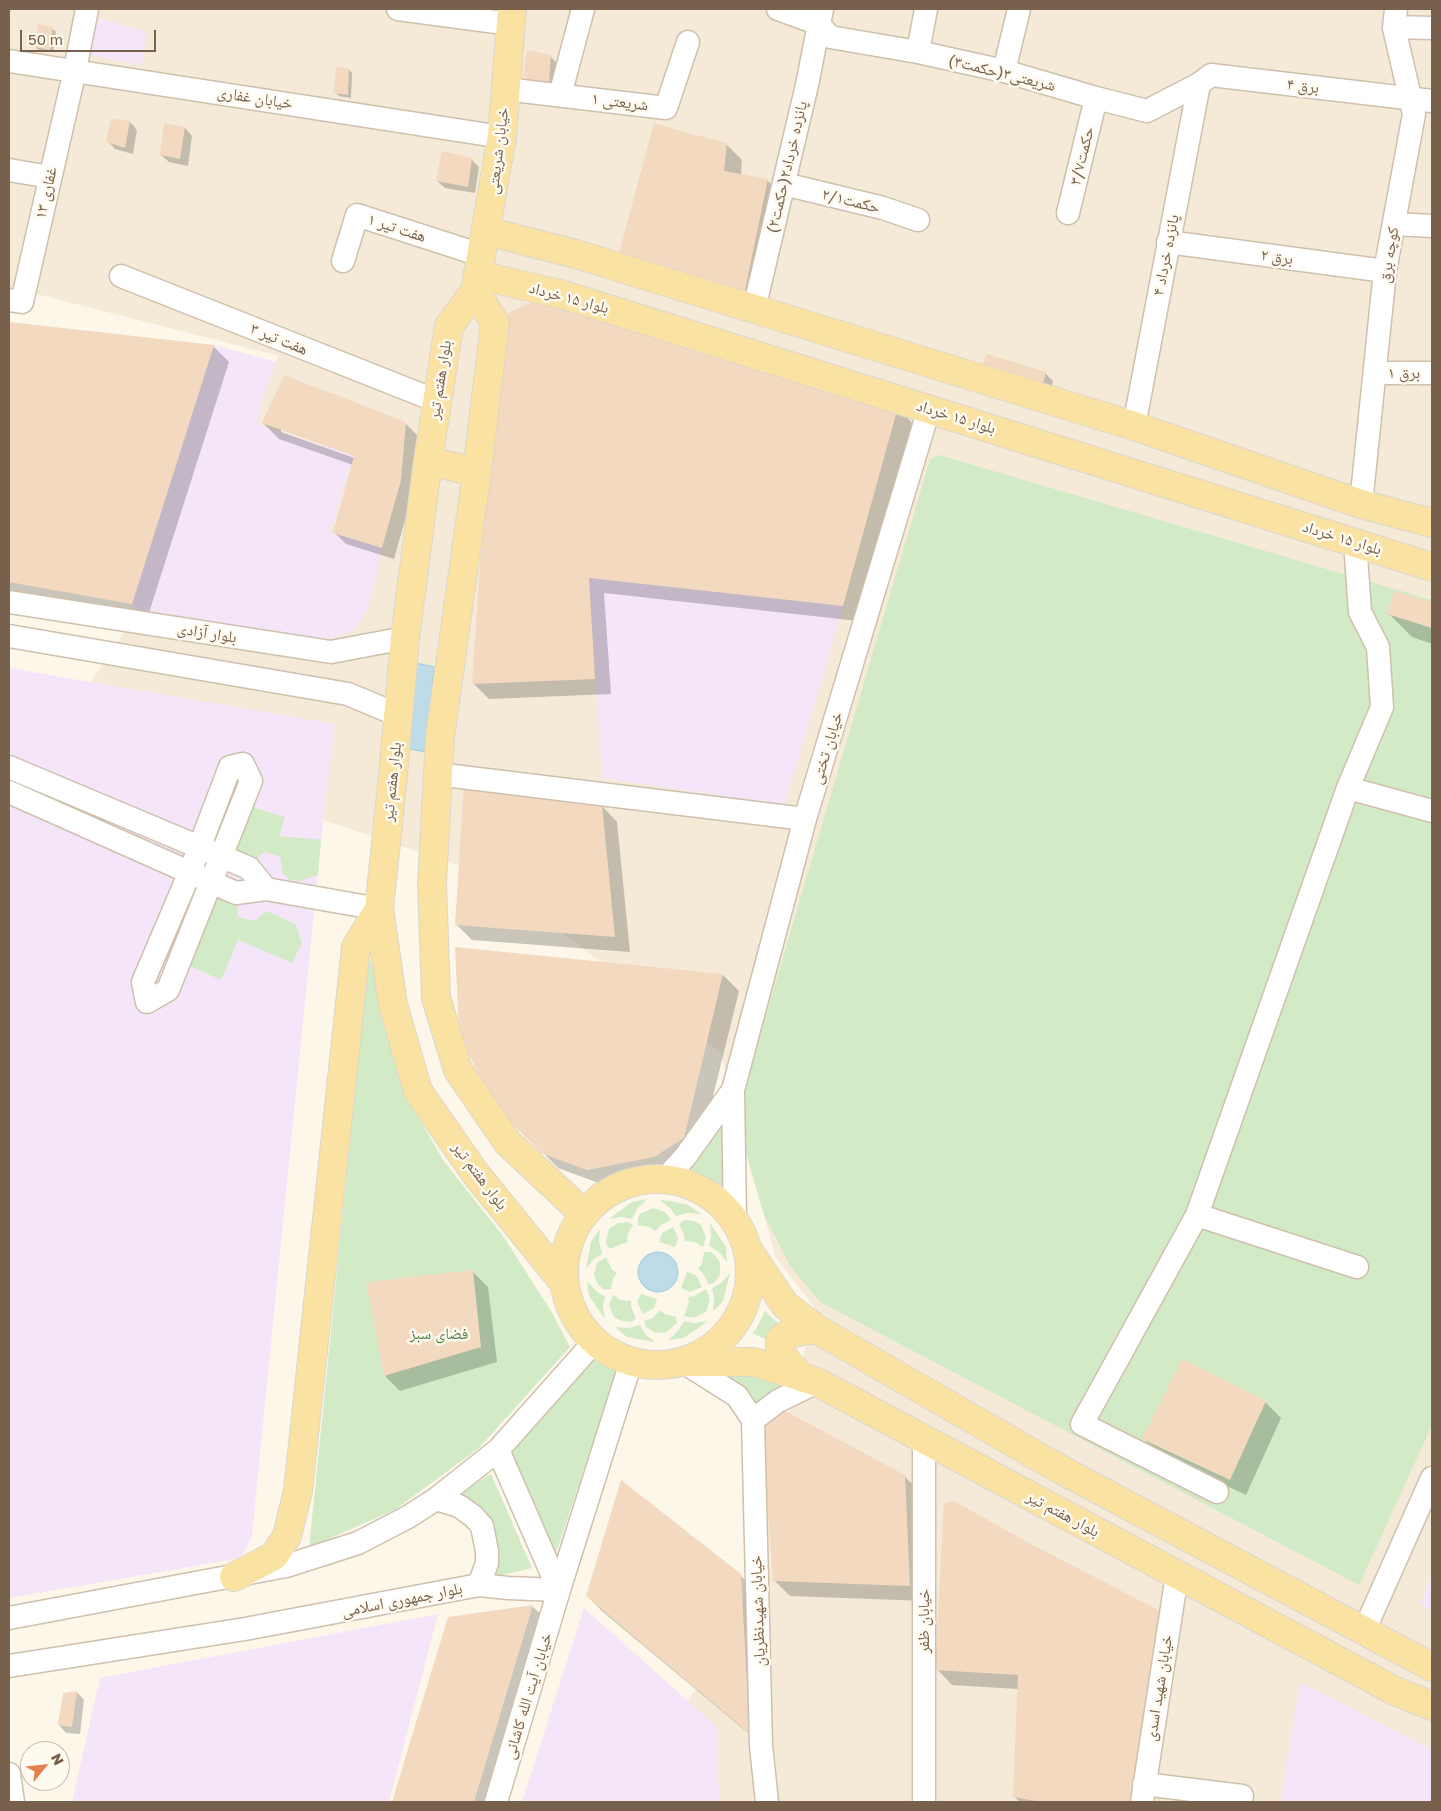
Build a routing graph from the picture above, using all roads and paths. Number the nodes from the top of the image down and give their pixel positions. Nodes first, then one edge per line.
1 (87, 9) edge
2 (398, 9) edge
3 (583, 9) edge
4 (778, 9) edge
5 (926, 9) edge
6 (1019, 9) edge
7 (512, 16) edge
8 (821, 16) edge
9 (1395, 18) edge
10 (1432, 28) edge
11 (688, 42) dead end
12 (918, 52) junction
13 (9, 61) edge
14 (75, 70) junction
15 (1004, 71) junction
16 (1199, 84) junction
17 (505, 89) junction
18 (560, 95) junction
19 (1096, 98) junction
20 (1410, 98) junction
21 (1432, 101) edge
22 (502, 137) junction
23 (9, 170) edge
24 (50, 177) junction
25 (784, 184) junction
26 (1068, 213) dead end
27 (918, 220) dead end
28 (1394, 224) junction
29 (1432, 226) edge
30 (1168, 242) junction
31 (576, 254) junction
32 (342, 260) dead end
33 (480, 263) junction
34 (1385, 271) junction
35 (121, 276) dead end
36 (564, 295) junction
37 (9, 300) edge
38 (754, 309) junction
39 (1376, 373) junction
40 (1432, 373) edge
41 (437, 401) junction
42 (929, 408) junction
43 (1134, 426) junction
44 (428, 461) junction
45 (477, 472) junction
46 (1361, 504) junction
47 (1432, 523) edge
48 (1355, 542) junction
49 (1432, 567) edge
50 (9, 602) edge
51 (9, 636) edge
52 (405, 638) junction
53 (398, 714) junction
54 (9, 767) edge
55 (437, 774) junction
56 (1348, 788) junction
57 (9, 792) edge
58 (1432, 811) edge
59 (806, 819) junction
60 (200, 847) junction
61 (221, 856) junction
62 (190, 872) junction
63 (211, 882) junction
64 (266, 888) junction
65 (379, 909) junction
66 (733, 1090) junction
67 (665, 1179) junction
68 (584, 1214) junction
69 (1198, 1215) junction
70 (735, 1220) junction
71 (748, 1250) junction
72 (1357, 1267) dead end
73 (565, 1284) junction
74 (818, 1330) junction
75 (594, 1341) junction
76 (632, 1362) junction
77 (683, 1362) junction
78 (810, 1380) junction
79 (753, 1420) junction
80 (924, 1440) junction
81 (498, 1450) junction
82 (1432, 1478) edge
83 (1217, 1492) dead end
84 (436, 1499) junction
85 (1177, 1574) junction
86 (234, 1577) junction
87 (479, 1584) junction
88 (559, 1590) junction
89 (9, 1618) edge
90 (1364, 1631) junction
91 (9, 1666) edge
92 (1432, 1667) edge
93 (1432, 1706) edge
94 (9, 1774) edge
95 (1143, 1793) edge
96 (1242, 1796) dead end
97 (930, 1801) edge
98 (13, 1802) edge
99 (496, 1802) edge
100 (767, 1802) edge

1 - 14 street, غفاری ۱۳
2 - 7 street
3 - 18 street
4 - 8 street, شریعتی۳(حکمت۳)
5 - 12 street
6 - 15 street
7 - 17 main road, خیابان شریعتی
8 - 12 street, شریعتی۳(حکمت۳)
8 - 25 street, پانزده خرداد۲(حکمت۲)
9 - 10 street
9 - 20 street, کوچه برق
11 - 18 street, شریعتی ۱
12 - 15 street, شریعتی۳(حکمت۳)
13 - 14 street, خیابان غفاری
14 - 22 street, خیابان غفاری
14 - 24 street, غفاری ۱۳
15 - 19 street, شریعتی۳(حکمت۳)
16 - 19 street, شریعتی۳(حکمت۳)
16 - 20 street, برق ۴
16 - 30 street, پانزده خرداد ۴
17 - 18 street, شریعتی ۱
17 - 22 main road, خیابان شریعتی
19 - 26 street, حکمت۳/۷
20 - 21 street, برق ۴
20 - 28 street, کوچه برق
22 - 33 main road, خیابان شریعتی
23 - 24 street
24 - 37 street, غفاری ۱۳
25 - 27 street, حکمت۲/۱
25 - 38 street, پانزده خرداد۲(حکمت۲)
28 - 29 street
28 - 34 street, کوچه برق
30 - 34 street, برق ۲
30 - 43 street, پانزده خرداد ۴
31 - 33 main road
31 - 36 main road
31 - 38 main road
32 - 33 street, هفت تیر ۱
33 - 36 main road, بلوار ۱۵ خرداد
33 - 41 main road, بلوار هفتم تیر
33 - 45 main road
34 - 39 street, کوچه برق
35 - 41 street, هفت تیر ۳
36 - 42 main road, بلوار ۱۵ خرداد
38 - 43 main road
39 - 40 street, برق ۱
39 - 46 street, کوچه برق
41 - 44 main road, بلوار هفتم تیر
42 - 48 main road, بلوار ۱۵ خرداد
42 - 59 street, خیابان تختی
43 - 46 main road
44 - 45 main road
44 - 52 main road, بلوار هفتم تیر
45 - 55 main road
46 - 47 main road
46 - 48 main road
48 - 49 main road, بلوار ۱۵ خرداد
48 - 56 street
50 - 52 street, بلوار آزادی
51 - 53 street
52 - 53 main road, بلوار هفتم تیر
53 - 65 main road, بلوار هفتم تیر
54 - 60 street
55 - 59 street
55 - 68 main road
56 - 58 street
56 - 69 street
57 - 62 street
59 - 66 street, خیابان تختی
60 - 61 street
60 - 61 street
60 - 62 street
61 - 63 street
61 - 64 street
62 - 63 street
62 - 63 street
63 - 64 street
64 - 65 street
65 - 73 main road, بلوار هفتم تیر
65 - 86 main road
66 - 67 street
66 - 70 street
67 - 68 main road
67 - 70 main road
68 - 73 main road
69 - 72 street
69 - 83 street
70 - 71 main road
71 - 74 main road
71 - 77 main road
73 - 75 main road
74 - 78 main road
74 - 90 main road
75 - 76 main road
75 - 81 street
76 - 77 main road
76 - 88 street
77 - 78 main road, بلوار هفتم تیر
77 - 79 street
78 - 79 street
78 - 80 main road, بلوار هفتم تیر
79 - 100 street, خیابان شهیدنظریان
80 - 85 main road, بلوار هفتم تیر
80 - 97 street, خیابان ظفر
81 - 84 street
81 - 88 street
82 - 90 street
84 - 86 street
84 - 87 street
85 - 93 main road, بلوار هفتم تیر
85 - 95 street, خیابان شهید اسدی
86 - 89 street
87 - 88 street, بلوار جمهوری اسلامی
87 - 91 street, بلوار جمهوری اسلامی
88 - 99 street, خیابان آیت الله کاشانی
90 - 92 main road
94 - 98 street
95 - 96 street

